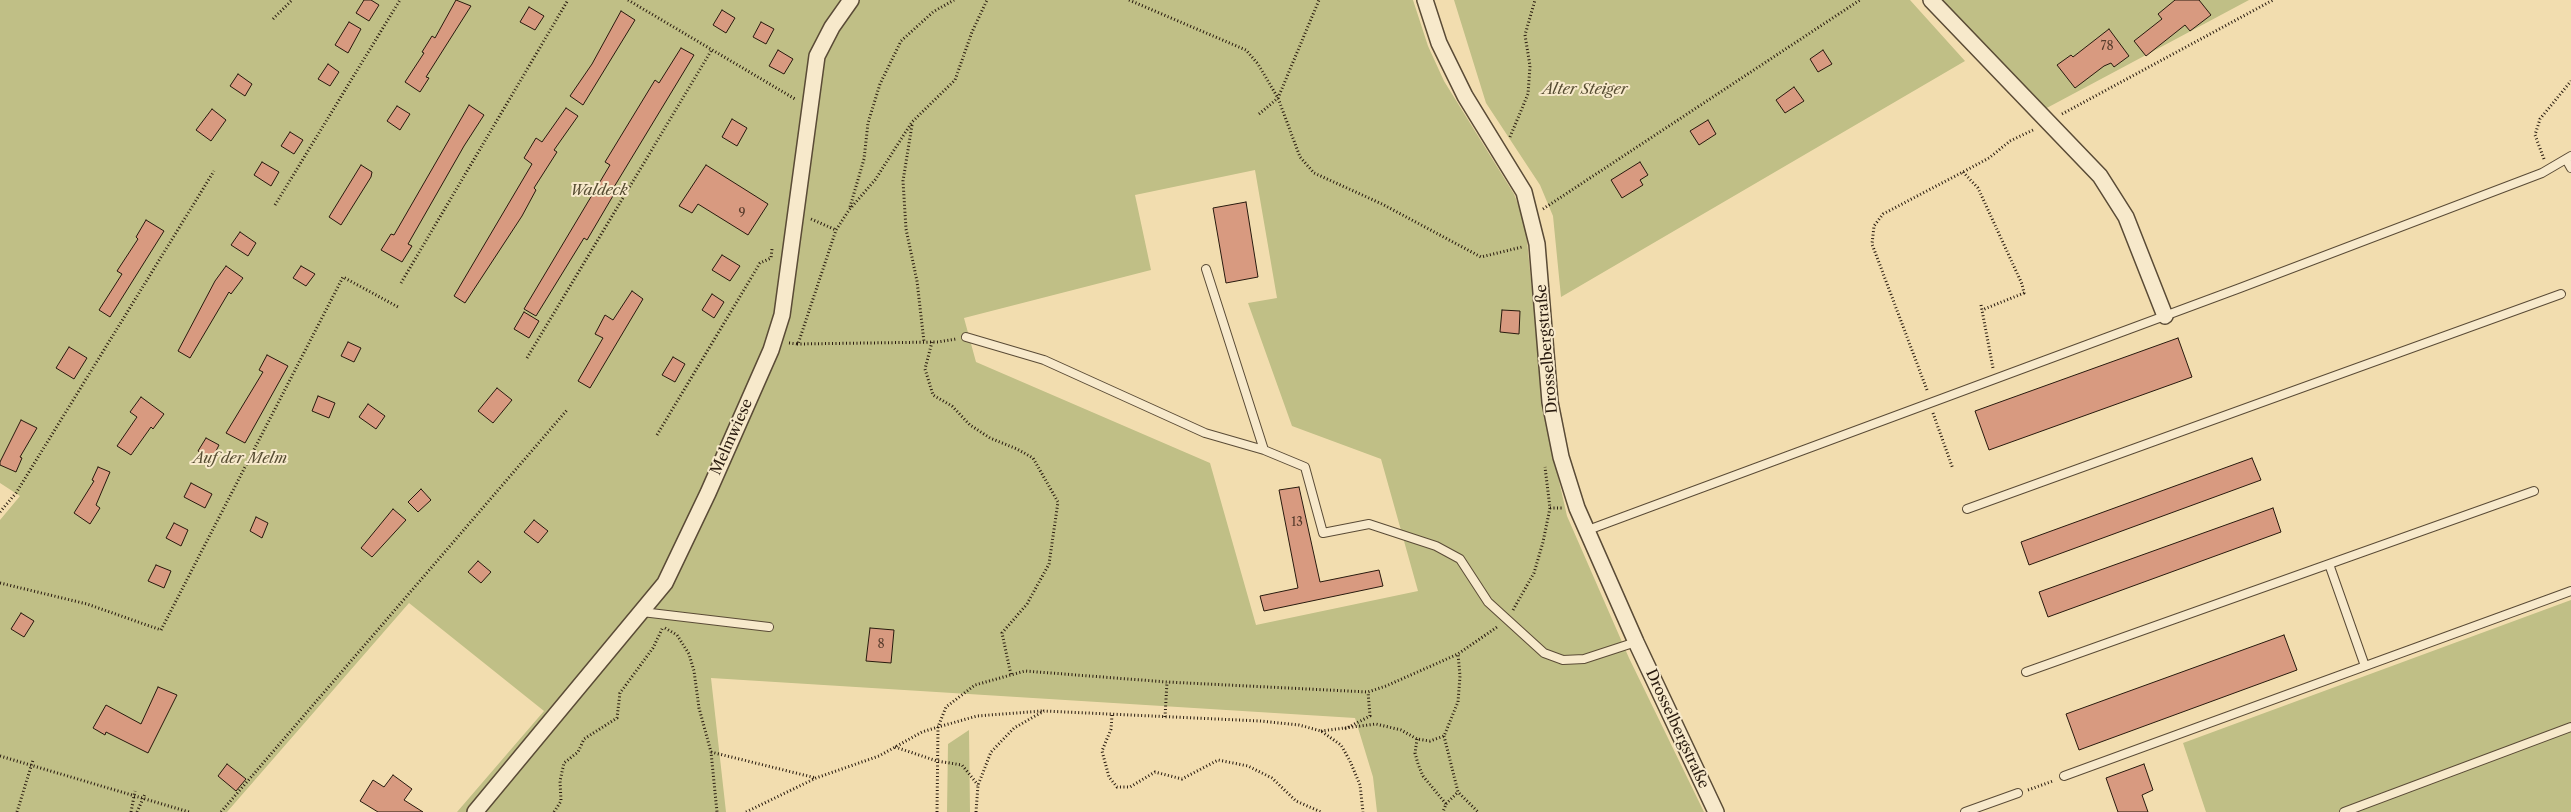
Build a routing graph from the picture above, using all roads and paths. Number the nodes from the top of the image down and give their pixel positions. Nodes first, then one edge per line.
1 (292, 0) edge
2 (400, 0) edge
3 (568, 0) edge
4 (628, 0) edge
5 (851, 0) edge
6 (954, 0) edge
7 (987, 0) edge
8 (1129, 0) edge
9 (1319, 0) edge
10 (1425, 0) edge
11 (1535, 0) edge
12 (1860, 0) edge
13 (1931, 0) edge
14 (2273, 0) edge
15 (273, 19) dead end
16 (710, 50) junction
17 (2571, 81) edge
18 (1278, 98) junction
19 (800, 105) junction
20 (1259, 114) dead end
21 (912, 122) junction
22 (2048, 122) junction
23 (1509, 139) dead end
24 (2568, 157) edge
25 (2549, 168) junction
26 (2571, 168) edge
27 (214, 171) dead end
28 (1963, 172) junction
29 (275, 206) dead end
30 (849, 210) junction
31 (796, 212) junction
32 (1532, 216) junction
33 (836, 230) junction
34 (774, 240) dead end
35 (1537, 244) junction
36 (1206, 269) dead end
37 (401, 283) dead end
38 (2562, 294) dead end
39 (1981, 305) dead end
40 (398, 307) dead end
41 (1982, 310) junction
42 (2165, 316) junction
43 (966, 337) dead end
44 (773, 342) junction
45 (924, 342) junction
46 (932, 342) junction
47 (938, 342) dead end
48 (798, 344) junction
49 (792, 345) dead end
50 (528, 358) dead end
51 (1995, 380) junction
52 (1929, 404) junction
53 (567, 410) dead end
54 (657, 435) dead end
55 (1264, 450) junction
56 (1544, 463) dead end
57 (1953, 469) dead end
58 (2534, 491) dead end
59 (1967, 509) dead end
60 (0, 512) edge
61 (1588, 530) junction
62 (2329, 564) junction
63 (0, 583) edge
64 (2571, 591) edge
65 (642, 612) junction
66 (1507, 619) junction
67 (663, 627) junction
68 (769, 627) dead end
69 (1636, 642) junction
70 (1458, 654) junction
71 (2365, 666) junction
72 (2026, 672) dead end
73 (1011, 675) junction
74 (1167, 682) junction
75 (1368, 692) junction
76 (1044, 711) junction
77 (1112, 715) junction
78 (1165, 717) junction
79 (938, 727) junction
80 (2571, 727) edge
81 (1342, 730) junction
82 (1321, 731) junction
83 (1444, 736) junction
84 (1418, 739) junction
85 (895, 747) junction
86 (711, 752) junction
87 (0, 756) edge
88 (33, 760) dead end
89 (937, 761) junction
90 (31, 765) junction
91 (2064, 776) dead end
92 (816, 778) junction
93 (2053, 781) dead end
94 (2045, 784) dead end
95 (978, 785) junction
96 (135, 791) dead end
97 (1458, 792) junction
98 (2018, 793) dead end
99 (145, 794) dead end
100 (133, 795) junction
101 (143, 798) junction
102 (1446, 804) junction
103 (17, 812) edge
104 (130, 812) edge
105 (137, 812) edge
106 (188, 812) edge
107 (221, 812) edge
108 (475, 812) edge
109 (554, 812) edge
110 (717, 812) edge
111 (746, 812) edge
112 (937, 812) edge
113 (976, 812) edge
114 (1321, 812) edge
115 (1363, 812) edge
116 (1443, 812) edge
117 (1478, 812) edge
118 (1716, 812) edge
119 (1965, 812) edge
120 (2344, 812) edge

1 - 15 path
2 - 29 path
3 - 37 path
4 - 16 path
5 - 19 street, Melmwiese
6 - 30 path
7 - 21 path
8 - 18 path
9 - 18 path
10 - 32 street, Drosselbergstraße
11 - 23 path
12 - 32 path
13 - 22 street
14 - 22 path
16 - 19 path
16 - 50 path
17 - 25 path
18 - 20 path
18 - 35 path
19 - 31 street, Melmwiese
21 - 30 path
21 - 45 path
22 - 28 path
22 - 42 street
24 - 25 lane
24 - 26 lane
25 - 42 lane
27 - 60 path
28 - 41 path
28 - 52 path
30 - 33 path
31 - 33 path
31 - 44 street, Melmwiese
32 - 35 street, Drosselbergstraße
33 - 48 path
34 - 54 path
35 - 61 street, Drosselbergstraße
36 - 55 lane
38 - 59 lane
39 - 41 path
40 - 63 path
41 - 51 path
42 - 51 lane
43 - 55 lane
44 - 48 path
44 - 65 street, Melmwiese
45 - 46 path
45 - 48 path
46 - 47 path
46 - 73 path
48 - 49 path
51 - 52 lane
52 - 57 path
52 - 61 lane
53 - 107 path
55 - 66 lane
56 - 66 path
58 - 62 lane
61 - 69 street, Drosselbergstraße
62 - 71 lane
62 - 72 lane
64 - 71 lane
65 - 67 path
65 - 68 lane
65 - 108 street, Melmwiese
66 - 69 lane
66 - 70 path
67 - 86 path
67 - 109 path
69 - 118 street, Drosselbergstraße
70 - 75 path
70 - 83 path
71 - 91 lane
73 - 74 path
73 - 79 path
74 - 75 path
74 - 78 path
75 - 81 path
76 - 77 path
76 - 79 path
76 - 95 path
77 - 78 path
77 - 114 path
78 - 82 path
79 - 85 path
79 - 89 path
80 - 120 lane
81 - 82 path
81 - 84 path
82 - 115 path
83 - 84 path
83 - 97 path
84 - 102 path
85 - 89 path
85 - 92 path
86 - 92 path
86 - 110 path
87 - 90 path
88 - 90 path
89 - 95 path
89 - 112 path
90 - 100 path
90 - 103 path
92 - 111 path
93 - 94 path
95 - 113 path
96 - 100 path
97 - 102 path
97 - 117 path
98 - 119 lane
99 - 101 path
100 - 101 path
100 - 104 path
101 - 105 path
101 - 106 path
102 - 116 path

